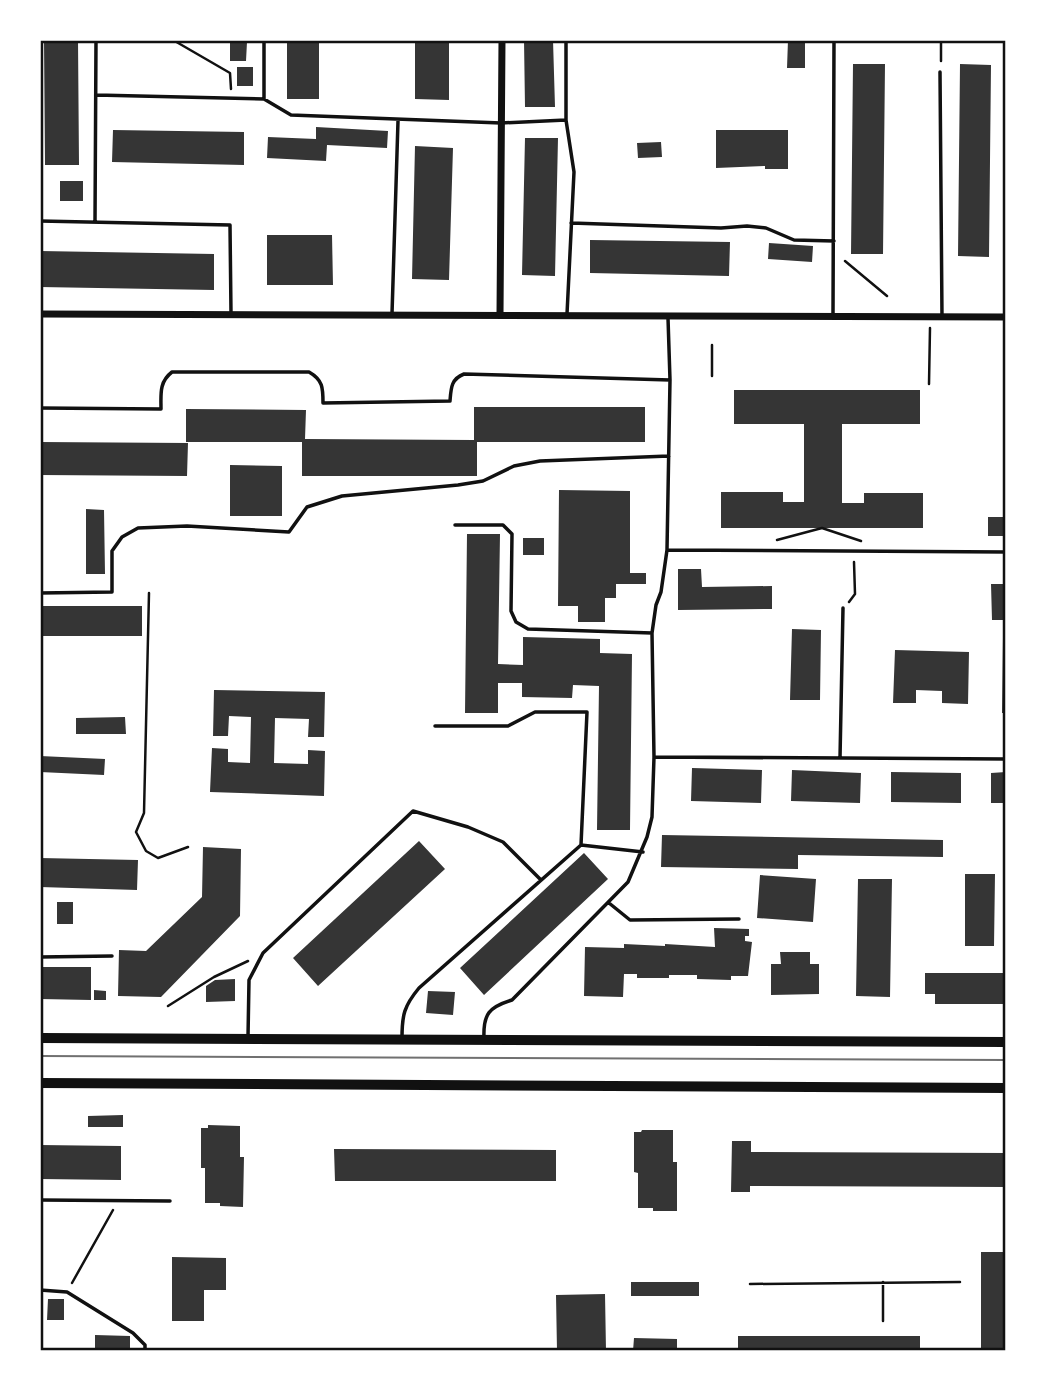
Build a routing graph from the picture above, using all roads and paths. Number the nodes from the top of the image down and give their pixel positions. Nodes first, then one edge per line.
1 (96, 40) edge
2 (173, 40) edge
3 (264, 40) edge
4 (502, 40) edge
5 (566, 40) edge
6 (834, 40) edge
7 (941, 40) edge
8 (940, 72) joint
9 (240, 92) dead end
10 (96, 95) junction
11 (264, 99) junction
12 (566, 120) junction
13 (398, 121) junction
14 (501, 123) junction
15 (40, 221) edge
16 (94, 222) junction
17 (571, 223) junction
18 (834, 241) junction
19 (834, 252) junction
20 (887, 296) dead end
21 (40, 314) edge
22 (231, 314) junction
23 (392, 314) junction
24 (500, 315) junction
25 (833, 316) junction
26 (567, 317) junction
27 (668, 317) junction
28 (942, 317) junction
29 (1006, 317) edge
30 (712, 345) dead end
31 (930, 354) dead end
32 (712, 376) dead end
33 (670, 380) junction
34 (929, 384) dead end
35 (40, 408) edge
36 (669, 456) junction
37 (455, 525) dead end
38 (667, 550) junction
39 (767, 551) junction
40 (854, 551) junction
41 (870, 551) junction
42 (1006, 552) edge
43 (40, 593) edge
44 (149, 593) dead end
45 (843, 608) joint
46 (652, 633) junction
47 (435, 726) dead end
48 (654, 757) junction
49 (840, 758) junction
50 (1006, 759) edge
51 (581, 845) junction
52 (188, 847) dead end
53 (643, 852) junction
54 (541, 880) junction
55 (610, 903) junction
56 (739, 919) dead end
57 (263, 953) junction
58 (112, 956) dead end
59 (40, 957) edge
60 (169, 1006) dead end
61 (40, 1038) edge
62 (248, 1039) junction
63 (402, 1040) junction
64 (484, 1040) junction
65 (1006, 1042) edge
66 (40, 1083) edge
67 (1006, 1088) edge
68 (40, 1200) edge
69 (118, 1201) junction
70 (170, 1201) dead end
71 (883, 1282) junction
72 (960, 1282) dead end
73 (750, 1284) dead end
74 (40, 1290) edge
75 (67, 1293) junction
76 (883, 1321) dead end
77 (145, 1351) edge

1 - 10 lane
2 - 9 path
3 - 11 lane
4 - 14 street
5 - 12 lane
6 - 18 lane
7 - 8 path
8 - 28 lane
10 - 11 lane
10 - 16 lane
11 - 13 lane
12 - 14 lane
12 - 17 lane
13 - 14 lane
13 - 23 lane
14 - 24 street
15 - 16 lane
16 - 22 lane
17 - 18 lane
17 - 26 lane
18 - 19 lane
19 - 20 path
19 - 25 lane
21 - 22 street
22 - 23 street
23 - 24 street
24 - 26 street
25 - 27 street
25 - 28 street
26 - 27 street
27 - 33 lane
28 - 29 street
30 - 32 path
31 - 34 path
33 - 35 lane
33 - 36 lane
36 - 38 lane
36 - 43 lane
37 - 46 lane
38 - 39 lane
38 - 46 lane
39 - 40 lane
39 - 41 path
40 - 41 lane
40 - 45 path
41 - 42 lane
44 - 52 path
45 - 49 lane
46 - 48 lane
47 - 51 lane
48 - 49 lane
48 - 53 lane
49 - 50 lane
51 - 53 lane
51 - 54 lane
53 - 55 lane
54 - 57 lane
54 - 63 lane
55 - 56 lane
55 - 64 lane
57 - 60 path
57 - 62 lane
58 - 59 lane
61 - 62 main road
62 - 63 main road
63 - 64 main road
64 - 65 main road
66 - 67 main road
68 - 69 lane
69 - 70 lane
69 - 75 path
71 - 72 path
71 - 73 path
71 - 76 path
74 - 75 lane
75 - 77 lane

